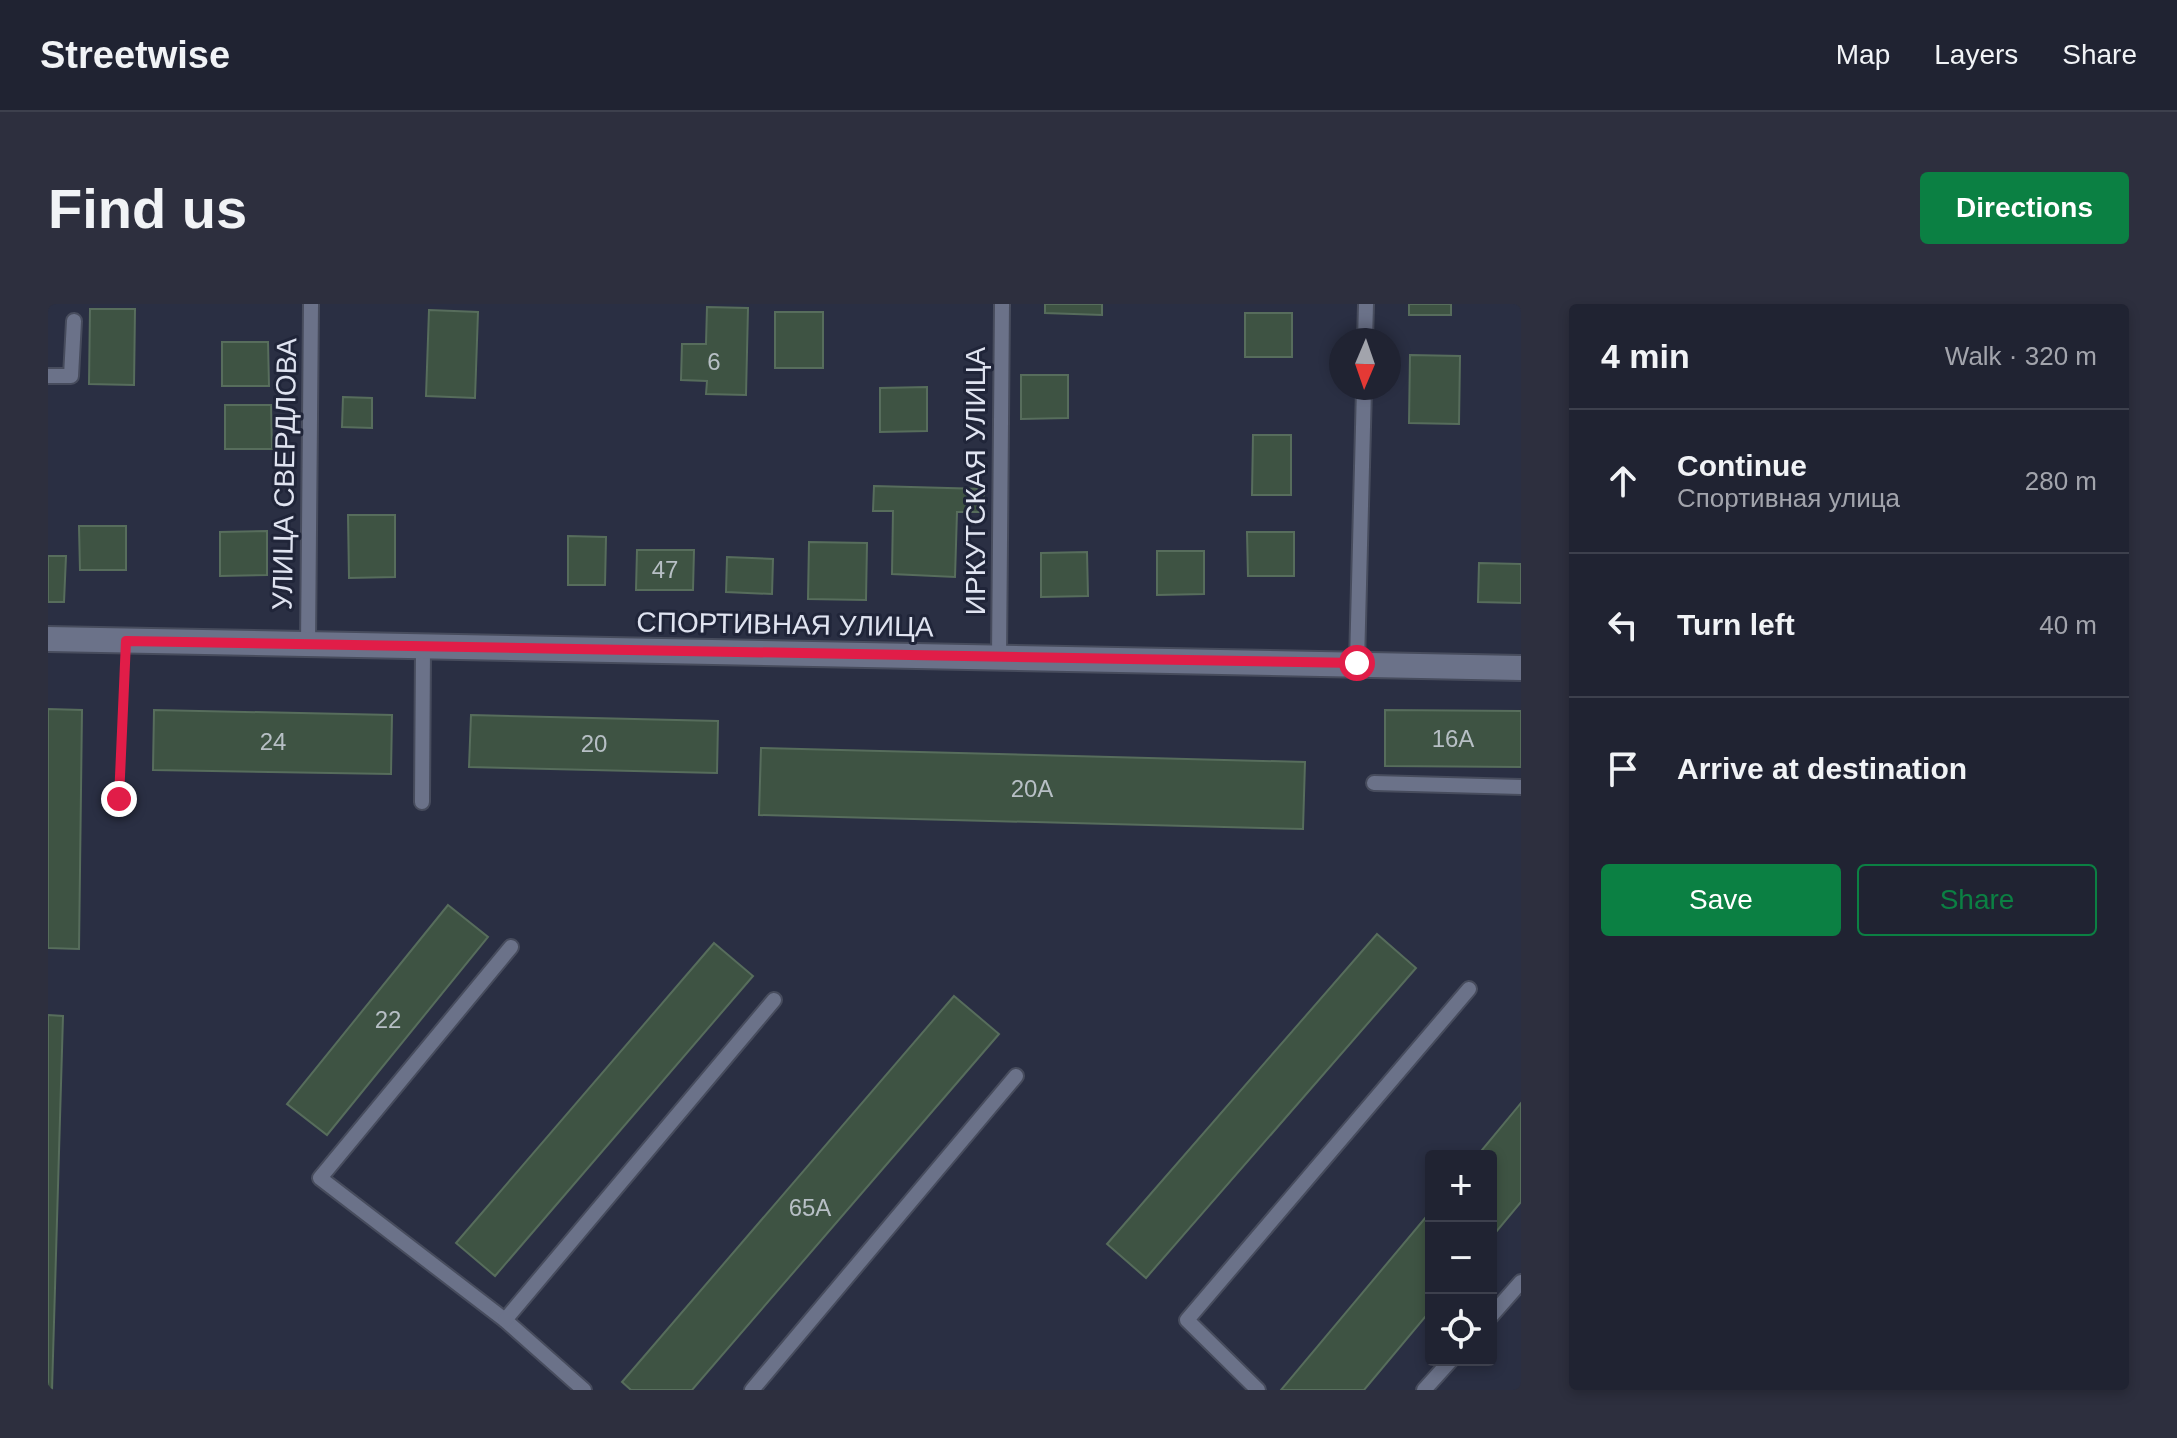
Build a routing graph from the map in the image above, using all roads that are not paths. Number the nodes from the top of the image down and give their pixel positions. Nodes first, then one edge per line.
1 (311, 304) edge
2 (1002, 304) edge
3 (1366, 304) edge
4 (74, 321) dead end
5 (1365, 328) edge
6 (48, 376) edge
7 (1364, 400) edge
8 (48, 639) edge
9 (308, 645) junction
10 (423, 648) junction
11 (999, 659) junction
12 (1357, 663) junction
13 (1521, 668) edge
14 (1374, 783) dead end
15 (1521, 787) edge
16 (422, 802) dead end
17 (511, 947) dead end
18 (1469, 989) dead end
19 (774, 1000) dead end
20 (1016, 1076) dead end
21 (1521, 1282) edge
22 (1497, 1309) edge
23 (505, 1320) junction
24 (1446, 1366) edge
25 (584, 1390) edge
26 (752, 1390) edge
27 (1258, 1390) edge
28 (1424, 1390) edge

1 - 9 lane, УЛИЦА СВЕРДЛОВА
2 - 11 lane, ИРКУТСКАЯ УЛИЦА
3 - 5 lane
4 - 6 lane
7 - 12 lane
8 - 9 street, СПОРТИВНАЯ УЛИЦА
9 - 10 street, СПОРТИВНАЯ УЛИЦА
10 - 11 street, СПОРТИВНАЯ УЛИЦА
10 - 16 lane
11 - 12 street, СПОРТИВНАЯ УЛИЦА
12 - 13 street, СПОРТИВНАЯ УЛИЦА
14 - 15 lane
17 - 23 lane
18 - 27 lane
19 - 23 lane
20 - 26 lane
21 - 22 lane
23 - 25 lane
24 - 28 lane

